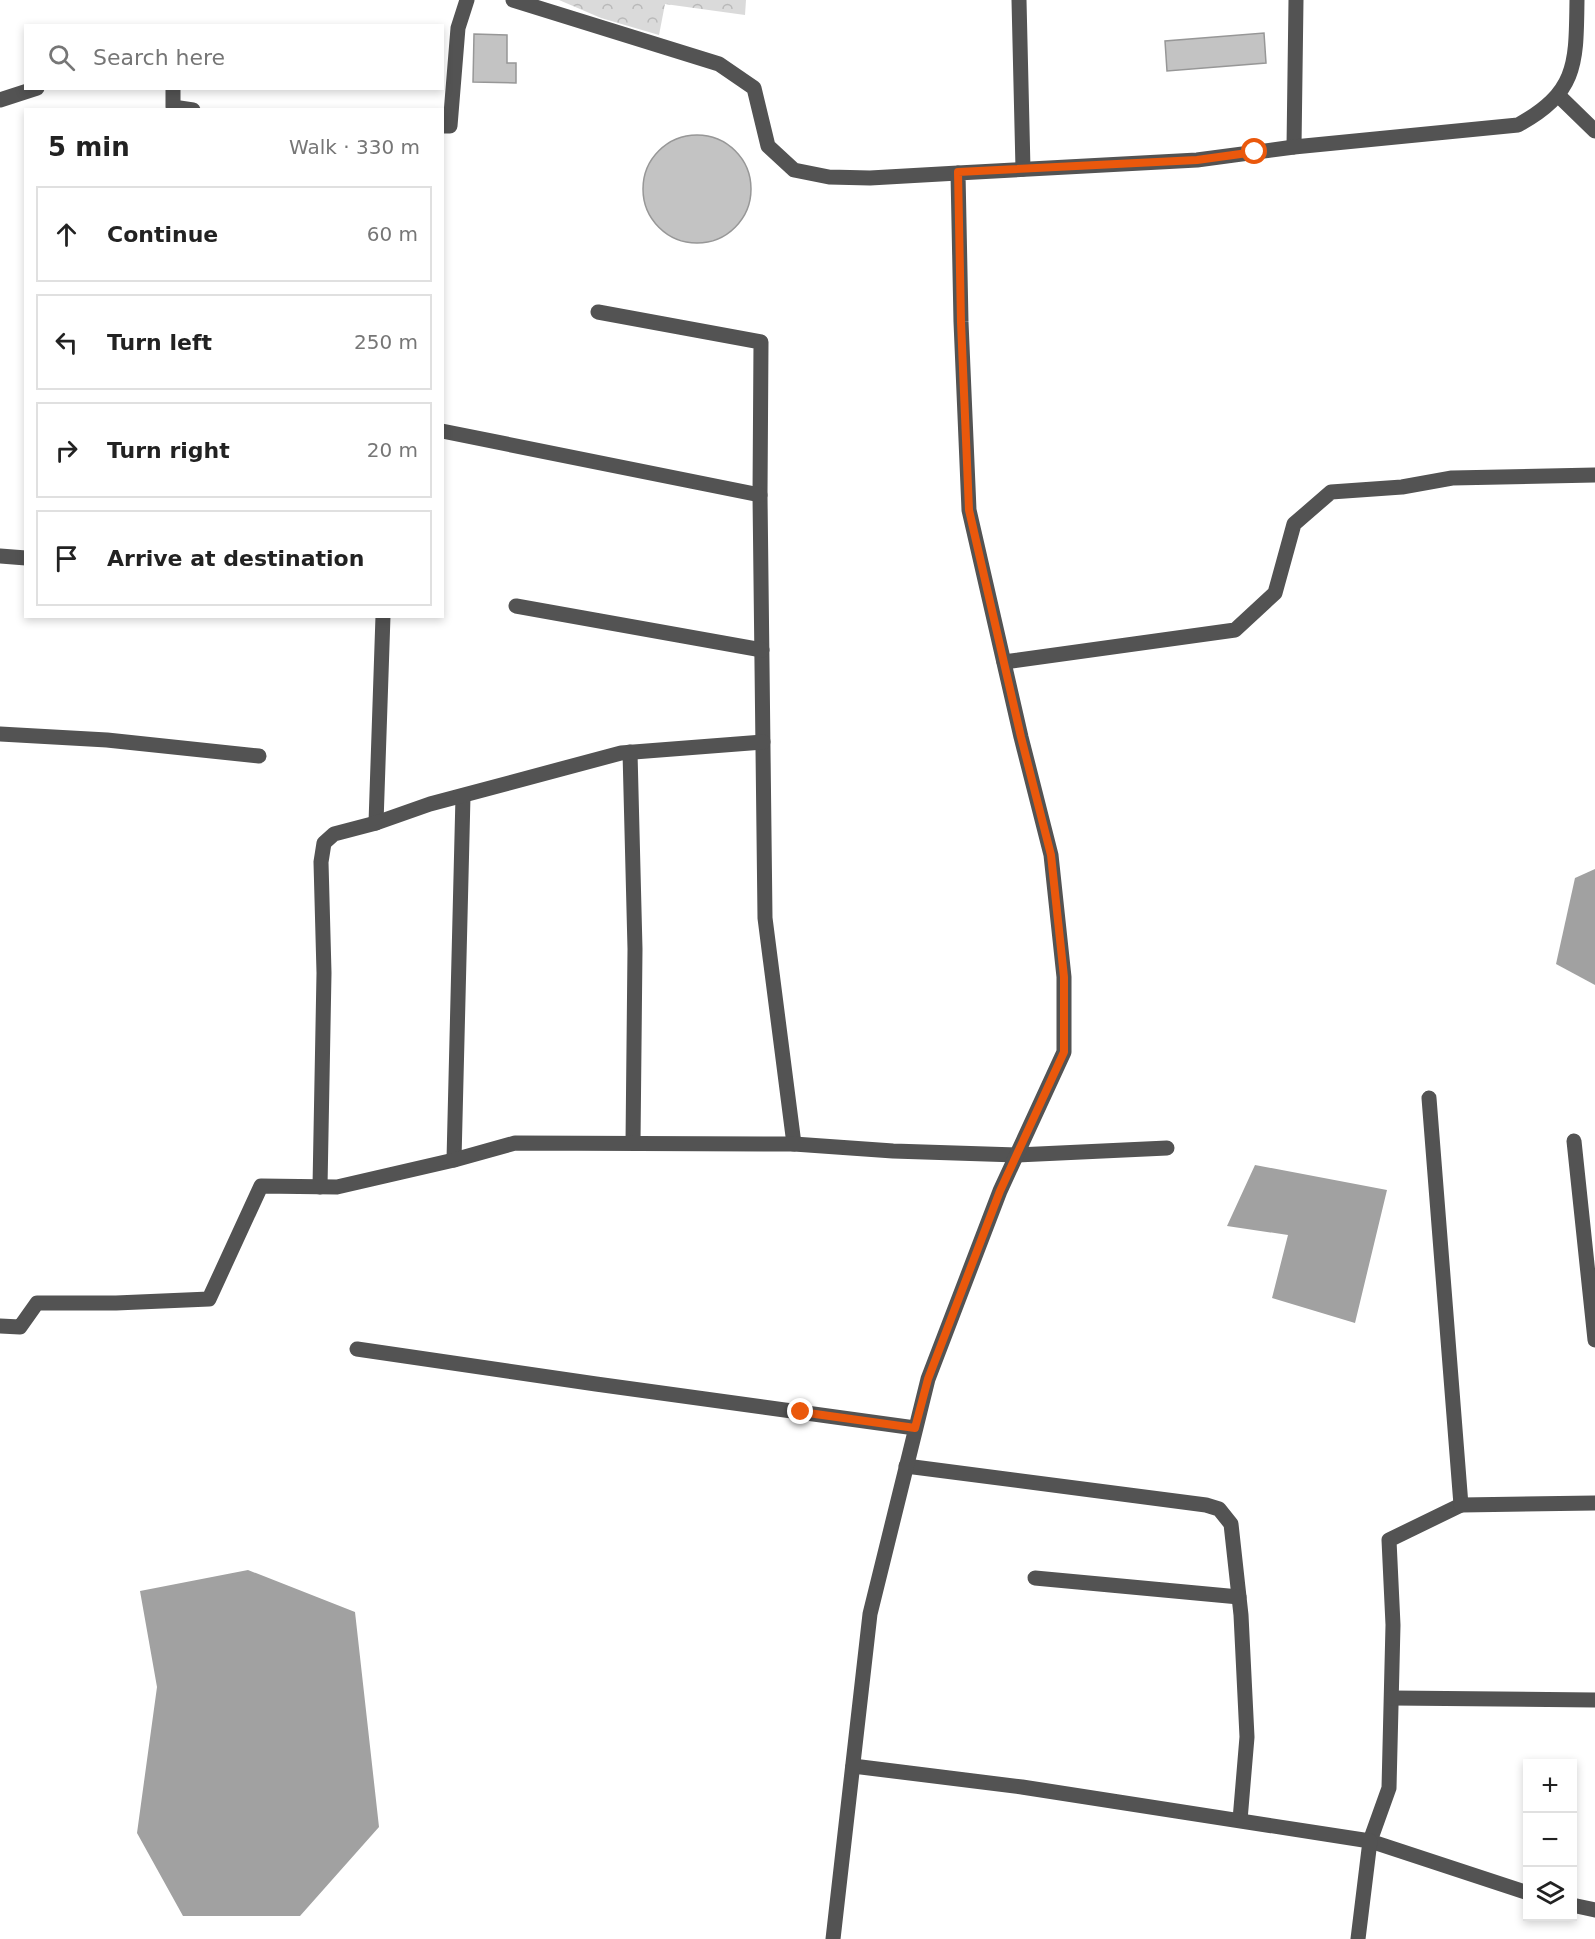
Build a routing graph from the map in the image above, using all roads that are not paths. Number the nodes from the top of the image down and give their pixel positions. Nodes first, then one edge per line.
1 (467, 0) edge
2 (513, 0) edge
3 (1019, 0) edge
4 (1296, 0) edge
5 (1577, 0) edge
6 (31, 90) edge
7 (173, 90) edge
8 (1559, 96) junction
9 (0, 100) edge
10 (183, 108) edge
11 (444, 126) edge
12 (1595, 130) edge
13 (1294, 147) junction
14 (1023, 169) junction
15 (958, 172) junction
16 (598, 312) dead end
17 (444, 430) edge
18 (1595, 475) edge
19 (760, 495) junction
20 (0, 556) edge
21 (24, 558) edge
22 (516, 606) dead end
23 (383, 618) edge
24 (762, 650) junction
25 (1004, 662) junction
26 (0, 734) edge
27 (763, 742) junction
28 (630, 752) junction
29 (259, 756) dead end
30 (463, 796) junction
31 (376, 823) junction
32 (1430, 1098) dead end
33 (1574, 1141) dead end
34 (633, 1143) junction
35 (794, 1144) junction
36 (1167, 1148) dead end
37 (1017, 1155) junction
38 (453, 1161) junction
39 (320, 1187) junction
40 (0, 1326) edge
41 (1595, 1340) edge
42 (357, 1349) dead end
43 (915, 1428) junction
44 (906, 1466) junction
45 (1595, 1503) edge
46 (1461, 1505) junction
47 (1035, 1578) dead end
48 (1239, 1597) junction
49 (1392, 1698) junction
50 (1595, 1700) edge
51 (853, 1766) junction
52 (1240, 1821) junction
53 (1370, 1841) junction
54 (1523, 1892) edge
55 (1577, 1906) edge
56 (1595, 1910) edge
57 (833, 1939) edge
58 (1358, 1939) edge

1 - 11 street
2 - 15 street
3 - 14 street
4 - 13 street
5 - 8 street
6 - 9 street
7 - 10 street
8 - 12 street
8 - 13 street
13 - 14 street
14 - 15 street
15 - 25 street
16 - 19 street
17 - 19 street
18 - 25 street
19 - 24 street
20 - 21 street
22 - 24 street
23 - 31 street
24 - 27 street
25 - 37 street
26 - 29 street
27 - 28 street
27 - 35 street
28 - 30 street
28 - 34 street
30 - 31 street
30 - 38 street
31 - 39 street
32 - 46 street
33 - 41 street
34 - 35 street
34 - 38 street
35 - 37 street
36 - 37 street
37 - 43 street
38 - 39 street
39 - 40 street
42 - 43 street
43 - 44 street
44 - 48 street
44 - 51 street
45 - 46 street
46 - 49 street
47 - 48 street
48 - 52 street
49 - 50 street
49 - 53 street
51 - 52 street
51 - 57 street
52 - 53 street
53 - 54 street
53 - 58 street
55 - 56 street

